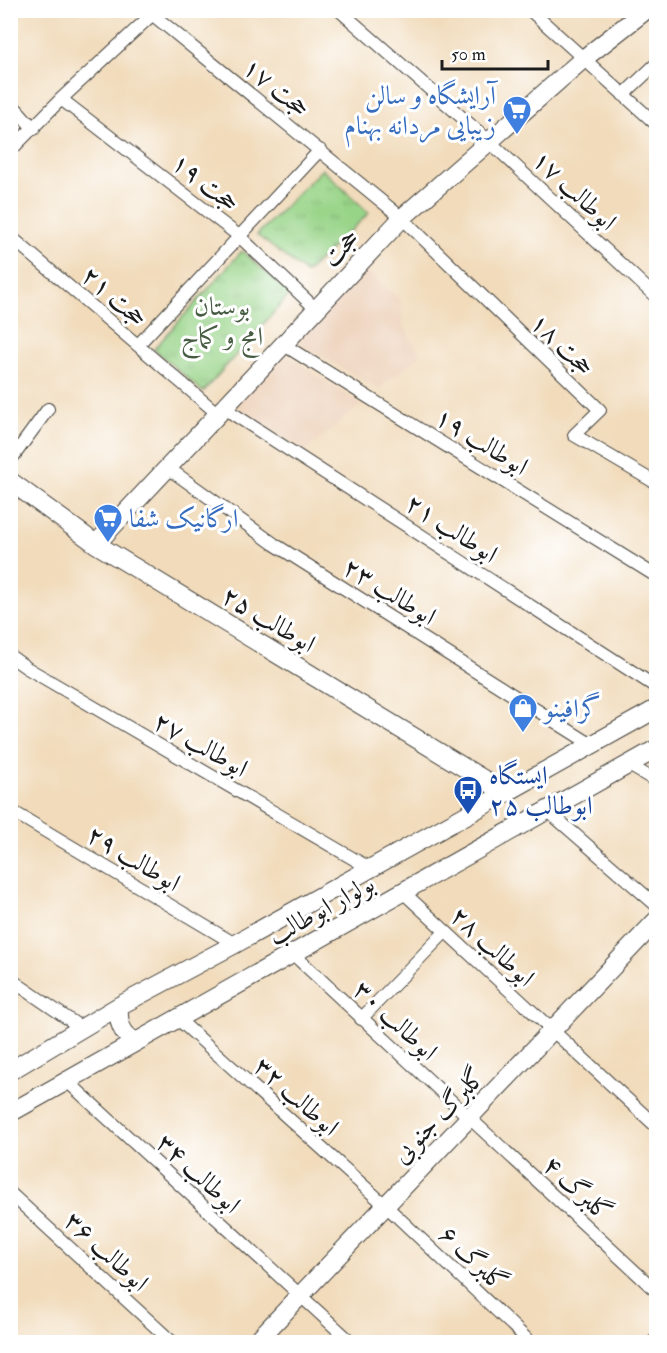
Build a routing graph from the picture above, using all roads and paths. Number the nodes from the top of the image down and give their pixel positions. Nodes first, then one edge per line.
1 (339, 10) edge
2 (530, 10) edge
3 (646, 10) edge
4 (152, 12) edge
5 (582, 60) junction
6 (657, 64) edge
7 (623, 95) junction
8 (61, 99) junction
9 (10, 102) edge
10 (657, 124) edge
11 (34, 129) junction
12 (489, 141) junction
13 (320, 150) junction
14 (10, 151) edge
15 (402, 218) junction
16 (239, 236) junction
17 (12, 239) edge
18 (657, 297) edge
19 (316, 309) junction
20 (138, 345) junction
21 (284, 345) junction
22 (48, 409) dead end
23 (221, 411) junction
24 (10, 461) edge
25 (168, 468) junction
26 (10, 481) edge
27 (657, 483) edge
28 (96, 544) junction
29 (657, 576) edge
30 (10, 656) edge
31 (657, 687) edge
32 (657, 709) edge
33 (592, 745) junction
34 (657, 749) edge
35 (629, 765) junction
36 (657, 781) edge
37 (507, 793) junction
38 (10, 810) edge
39 (548, 811) junction
40 (371, 869) junction
41 (404, 892) junction
42 (657, 905) edge
43 (657, 921) edge
44 (445, 932) junction
45 (235, 944) junction
46 (293, 954) junction
47 (10, 979) edge
48 (119, 1006) junction
49 (178, 1019) junction
50 (361, 1019) junction
51 (83, 1029) junction
52 (553, 1032) junction
53 (136, 1042) junction
54 (10, 1071) edge
55 (67, 1081) junction
56 (10, 1113) edge
57 (470, 1119) junction
58 (657, 1126) edge
59 (10, 1193) edge
60 (386, 1206) junction
61 (657, 1291) edge
62 (299, 1297) junction
63 (657, 1339) edge
64 (172, 1342) edge
65 (256, 1342) edge
66 (351, 1342) edge
67 (530, 1342) edge
68 (653, 1342) edge

1 - 12 street, ابوطالب ۱۷
2 - 5 street
3 - 5 street, حجت
4 - 8 street
4 - 13 street, حجت ۱۷
5 - 7 street
5 - 12 street, حجت
6 - 7 street
7 - 10 street
8 - 11 street
8 - 16 street, حجت ۱۹
9 - 11 street
11 - 14 street
12 - 15 street, حجت
12 - 18 street, ابوطالب ۱۷
13 - 15 street, حجت ۱۷
13 - 16 street
15 - 19 street, حجت
15 - 27 street, حجت ۱۸
16 - 19 street, حجت ۱۹
16 - 20 street
17 - 20 street, حجت ۲۱
19 - 21 street, حجت
20 - 23 street, حجت ۲۱
21 - 23 street, حجت
21 - 29 street, ابوطالب ۱۹
22 - 24 street
23 - 25 street, حجت
23 - 31 street, ابوطالب ۲۱
25 - 28 street, حجت
25 - 33 street, ابوطالب ۲۳
26 - 28 street, ابوطالب ۲۵
28 - 37 street, ابوطالب ۲۵
30 - 40 street, ابوطالب ۲۷
32 - 33 street, بولوار ابوطالب
33 - 37 street, بولوار ابوطالب
34 - 35 street, بولوار ابوطالب
35 - 36 street
35 - 39 street, بولوار ابوطالب
37 - 40 street, بولوار ابوطالب
38 - 45 street, ابوطالب ۲۹
39 - 41 street, بولوار ابوطالب
39 - 42 street
40 - 45 street, بولوار ابوطالب
41 - 44 street, ابوطالب ۲۸
41 - 46 street, بولوار ابوطالب
43 - 52 street, گلبرگ جنوبی
44 - 50 street
44 - 52 street, ابوطالب ۲۸
45 - 48 street, بولوار ابوطالب
46 - 49 street, بولوار ابوطالب
46 - 50 street, ابوطالب ۳۰
47 - 51 street
48 - 51 street, بولوار ابوطالب
48 - 53 street
49 - 53 street, بولوار ابوطالب
49 - 60 street, ابوطالب ۳۲
50 - 57 street, ابوطالب ۳۰
51 - 54 street, بولوار ابوطالب
52 - 57 street, گلبرگ جنوبی
52 - 58 street, ابوطالب ۲۸
53 - 55 street, بولوار ابوطالب
55 - 56 street, بولوار ابوطالب
55 - 62 street, ابوطالب ۳۴
57 - 60 street, گلبرگ جنوبی
57 - 61 street, گلبرگ ۴
59 - 64 street, ابوطالب ۳۶
60 - 62 street, گلبرگ جنوبی
60 - 67 street, گلبرگ ۶
62 - 65 street, گلبرگ جنوبی
62 - 66 street, ابوطالب ۳۴
63 - 68 street

